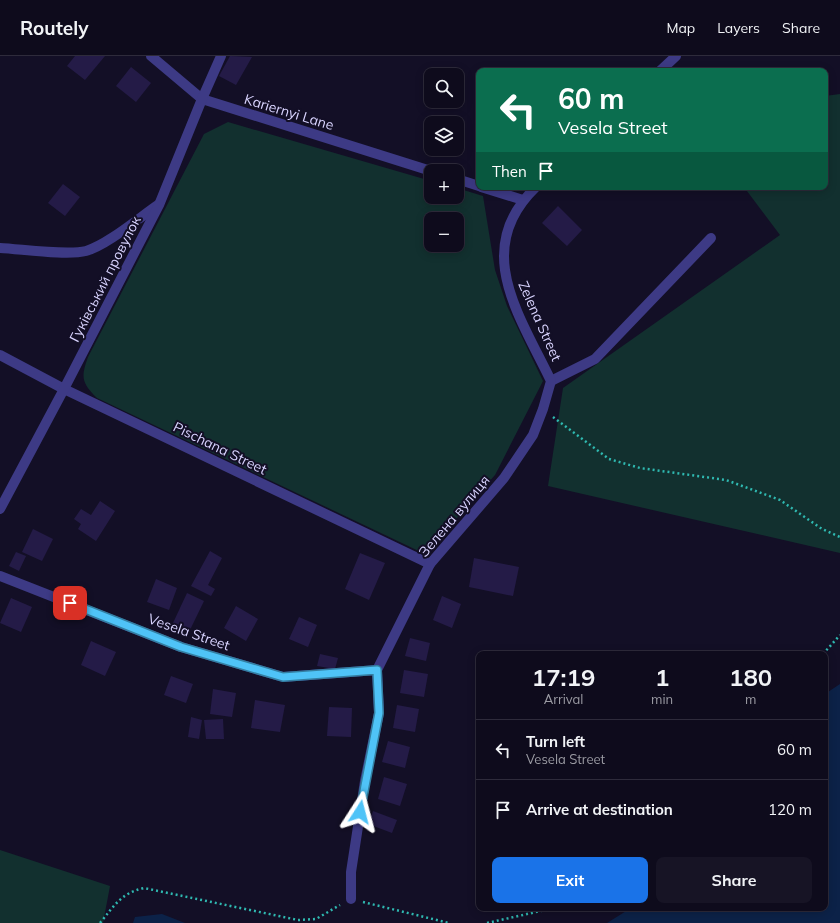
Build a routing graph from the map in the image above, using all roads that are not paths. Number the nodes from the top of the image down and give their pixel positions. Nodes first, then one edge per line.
1 (151, 56) edge
2 (221, 56) edge
3 (676, 56) edge
4 (663, 68) edge
5 (202, 99) junction
6 (424, 169) edge
7 (464, 181) edge
8 (476, 186) edge
9 (490, 190) edge
10 (533, 190) edge
11 (523, 200) junction
12 (159, 205) junction
13 (711, 238) dead end
14 (0, 248) edge
15 (0, 355) edge
16 (551, 381) junction
17 (64, 389) junction
18 (0, 509) edge
19 (430, 564) junction
20 (0, 576) edge
21 (377, 670) junction
22 (351, 899) road end

1 - 5 street, Kariernyi Lane
2 - 5 street, Гуківський провулок
3 - 4 street
5 - 6 street, Kariernyi Lane
5 - 12 street, Гуківський провулок
7 - 8 street
9 - 11 street
10 - 11 street, Zelena Street
11 - 16 street, Zelena Street
12 - 14 street
12 - 17 street, Гуківський провулок
13 - 16 street
15 - 17 street, Pischana Street
16 - 19 street, Зелена вулиця
17 - 18 street, Гуківський провулок
17 - 19 street, Pischana Street
19 - 21 street, Зелена вулиця
20 - 21 street, Vesela Street
21 - 22 street

